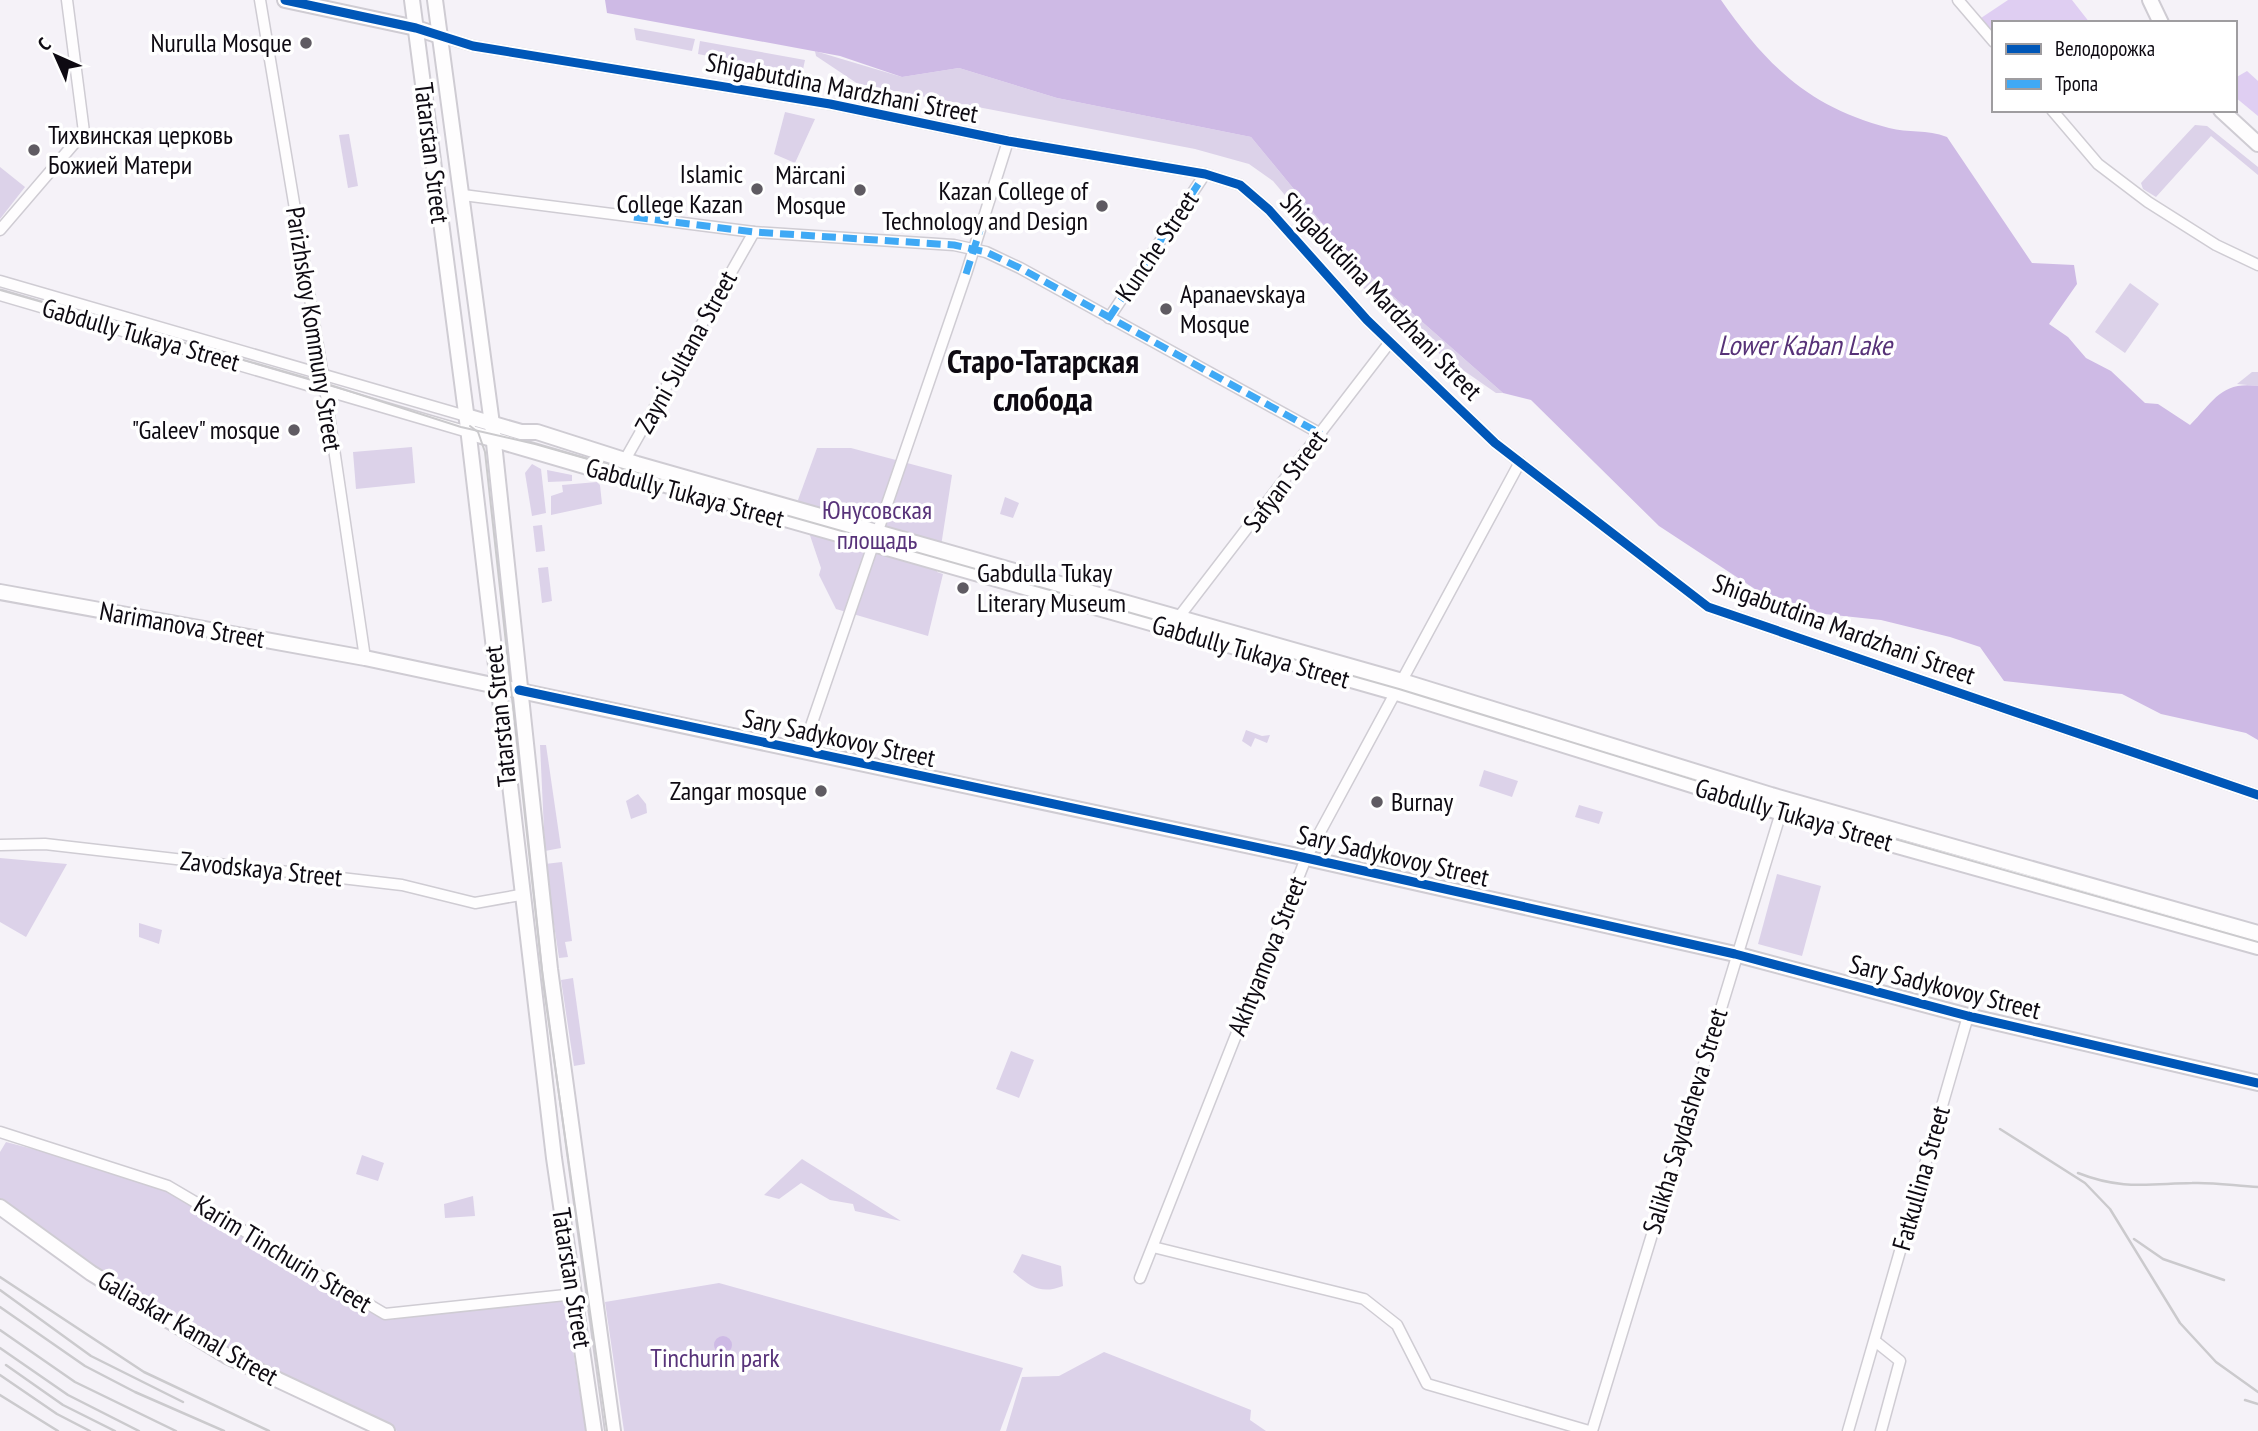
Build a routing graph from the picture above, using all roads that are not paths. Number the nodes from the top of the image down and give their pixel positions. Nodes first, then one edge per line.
1 (67, 0) edge
2 (260, 0) edge
3 (285, 0) edge
4 (412, 0) edge
5 (435, 0) edge
6 (1958, 0) edge
7 (2150, 0) edge
8 (2160, 21) edge
9 (416, 28) junction
10 (440, 36) junction
11 (1992, 40) edge
12 (2054, 112) edge
13 (2223, 112) edge
14 (1008, 141) junction
15 (2258, 144) edge
16 (1205, 174) junction
17 (463, 195) junction
18 (0, 230) edge
19 (754, 232) junction
20 (974, 248) junction
21 (2258, 265) edge
22 (0, 281) edge
23 (0, 295) edge
24 (1110, 318) junction
25 (1390, 342) junction
26 (322, 373) junction
27 (324, 388) junction
28 (466, 416) junction
29 (493, 431) junction
30 (468, 432) junction
31 (1321, 434) junction
32 (1520, 462) junction
33 (621, 466) junction
34 (874, 538) junction
35 (0, 592) edge
36 (1174, 624) junction
37 (365, 659) junction
38 (497, 687) junction
39 (1399, 687) junction
40 (519, 690) junction
41 (802, 751) junction
42 (2258, 795) edge
43 (1783, 806) junction
44 (0, 845) edge
45 (1306, 858) junction
46 (520, 895) junction
47 (2258, 933) edge
48 (2258, 947) edge
49 (1735, 954) junction
50 (1968, 1016) junction
51 (2257, 1082) edge
52 (0, 1132) edge
53 (0, 1207) edge
54 (1153, 1247) junction
55 (1140, 1278) dead end
56 (596, 1291) junction
57 (575, 1294) junction
58 (1875, 1340) junction
59 (387, 1431) edge
60 (594, 1431) edge
61 (613, 1431) edge
62 (1590, 1431) edge
63 (1848, 1431) edge
64 (1881, 1431) edge

1 - 18 street
2 - 26 street, Parizhskoy Kommuny Street
3 - 9 main road
4 - 9 main road, Tatarstan Street
5 - 10 main road, Tatarstan Street
6 - 11 street
7 - 8 main road
9 - 10 main road
9 - 28 main road, Tatarstan Street
10 - 14 street, Shigabutdina Mardzhani Street
10 - 17 main road, Tatarstan Street
12 - 21 street
13 - 15 main road
14 - 16 street, Shigabutdina Mardzhani Street
14 - 20 street
16 - 24 street, Kunche Street
16 - 25 street, Shigabutdina Mardzhani Street
17 - 19 street
17 - 29 main road, Tatarstan Street
19 - 20 street
19 - 33 street, Zayni Sultana Street
20 - 24 street
20 - 34 street
22 - 26 street, Gabdully Tukaya Street
23 - 27 street, Gabdully Tukaya Street
24 - 31 street
25 - 31 street, Safyan Street
25 - 32 street, Shigabutdina Mardzhani Street
26 - 27 street, Parizhskoy Kommuny Street
26 - 28 street, Gabdully Tukaya Street
27 - 30 street, Gabdully Tukaya Street
27 - 37 street, Parizhskoy Kommuny Street
28 - 29 main road, Gabdully Tukaya Street
28 - 30 main road, Tatarstan Street
29 - 30 main road, Gabdully Tukaya Street
29 - 33 main road, Gabdully Tukaya Street
29 - 40 main road, Tatarstan Street
30 - 38 main road, Tatarstan Street
31 - 36 street, Safyan Street
32 - 39 street, Akhtyamova Street
32 - 42 street, Shigabutdina Mardzhani Street
33 - 34 main road, Gabdully Tukaya Street
34 - 36 main road, Gabdully Tukaya Street
34 - 41 street
35 - 37 main road, Narimanova Street
36 - 39 main road, Gabdully Tukaya Street
37 - 38 main road, Narimanova Street
38 - 40 main road, Narimanova Street
38 - 46 main road, Tatarstan Street
39 - 43 main road, Gabdully Tukaya Street
39 - 45 street, Akhtyamova Street
40 - 41 main road, Sary Sadykovoy Street
40 - 56 main road, Tatarstan Street
41 - 45 main road, Sary Sadykovoy Street
43 - 47 main road, Gabdully Tukaya Street
43 - 48 main road, Gabdully Tukaya Street
43 - 49 street, Salikha Saydasheva Street
44 - 46 street, Zavodskaya Street
45 - 49 main road, Sary Sadykovoy Street
45 - 54 street, Akhtyamova Street
46 - 57 main road, Tatarstan Street
49 - 50 main road, Sary Sadykovoy Street
49 - 62 street, Salikha Saydasheva Street
50 - 51 main road, Sary Sadykovoy Street
50 - 58 street, Fatkullina Street
52 - 57 street, Karim Tinchurin Street
53 - 59 main road, Galiaskar Kamal Street
54 - 55 street, Akhtyamova Street
54 - 62 street
56 - 57 main road
56 - 61 main road, Tatarstan Street
57 - 60 main road, Tatarstan Street
58 - 63 street, Fatkullina Street
58 - 64 street

